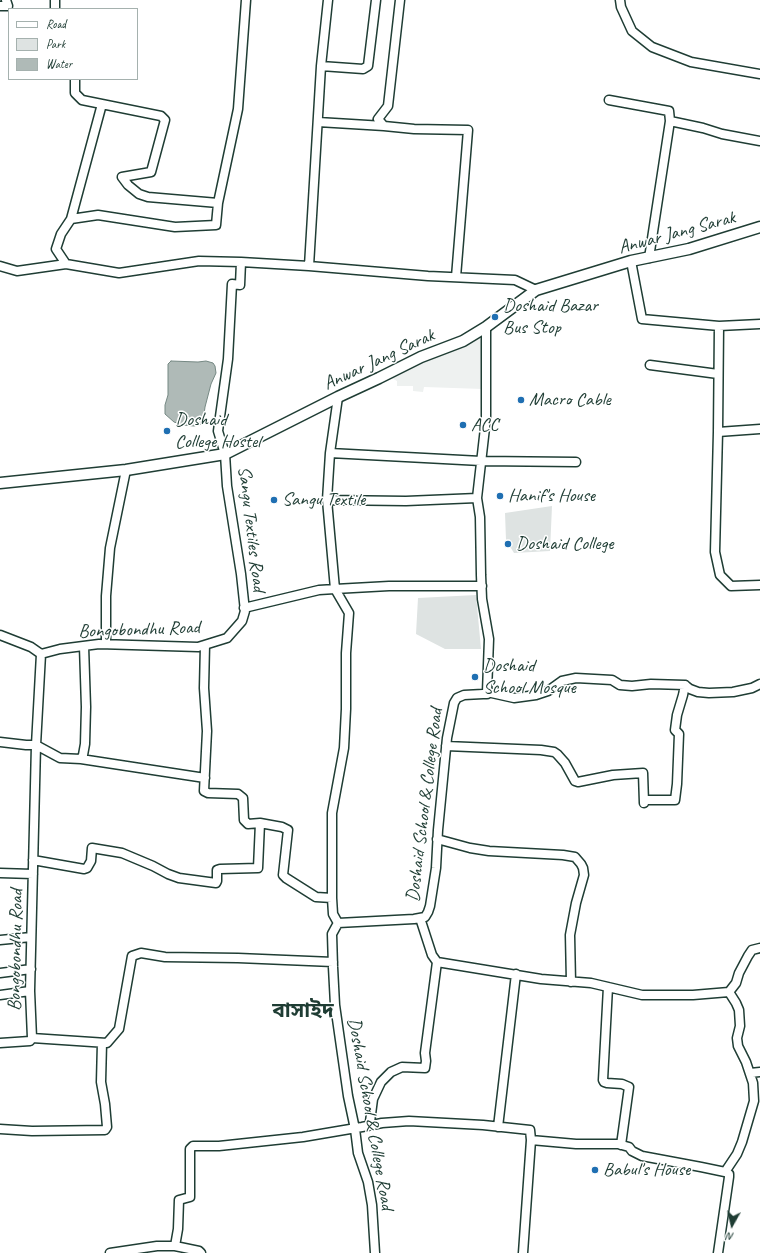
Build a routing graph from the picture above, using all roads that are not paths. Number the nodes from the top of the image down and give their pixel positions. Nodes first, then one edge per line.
1 (6, 0) edge
2 (246, 0) edge
3 (328, 0) edge
4 (376, 0) edge
5 (400, 0) edge
6 (620, 0) edge
7 (0, 6) edge
8 (321, 66) junction
9 (760, 74) edge
10 (75, 80) edge
11 (609, 100) dead end
12 (102, 104) junction
13 (670, 121) junction
14 (318, 122) junction
15 (384, 126) junction
16 (760, 141) edge
17 (218, 203) junction
18 (71, 219) junction
19 (760, 227) edge
20 (648, 258) junction
21 (631, 261) junction
22 (241, 262) junction
23 (66, 264) junction
24 (0, 266) edge
25 (309, 266) junction
26 (456, 277) junction
27 (536, 290) junction
28 (760, 324) edge
29 (719, 326) junction
30 (486, 327) junction
31 (650, 365) dead end
32 (718, 374) junction
33 (338, 397) junction
34 (760, 429) edge
35 (718, 432) junction
36 (330, 453) junction
37 (225, 454) junction
38 (481, 461) junction
39 (576, 462) dead end
40 (126, 470) junction
41 (0, 483) edge
42 (477, 498) junction
43 (327, 500) junction
44 (760, 585) edge
45 (482, 586) junction
46 (335, 589) junction
47 (244, 608) junction
48 (0, 635) edge
49 (106, 640) dead end
50 (205, 645) junction
51 (84, 646) junction
52 (41, 654) junction
53 (760, 684) edge
54 (685, 685) junction
55 (487, 692) junction
56 (0, 742) edge
57 (36, 745) junction
58 (446, 746) junction
59 (81, 759) junction
60 (205, 778) junction
61 (260, 823) junction
62 (437, 839) junction
63 (33, 860) junction
64 (0, 874) edge
65 (33, 874) junction
66 (332, 898) junction
67 (420, 918) junction
68 (338, 923) junction
69 (31, 937) junction
70 (0, 940) edge
71 (760, 948) edge
72 (333, 962) junction
73 (437, 962) junction
74 (30, 969) junction
75 (0, 973) edge
76 (516, 974) junction
77 (570, 982) junction
78 (608, 987) junction
79 (30, 991) junction
80 (729, 992) junction
81 (0, 995) edge
82 (32, 1038) junction
83 (0, 1043) edge
84 (102, 1043) junction
85 (760, 1072) edge
86 (750, 1073) junction
87 (368, 1126) junction
88 (498, 1127) junction
89 (355, 1128) junction
90 (0, 1129) edge
91 (531, 1140) junction
92 (621, 1145) junction
93 (725, 1172) junction
94 (175, 1246) junction
95 (110, 1253) edge
96 (201, 1253) edge
97 (375, 1253) edge
98 (523, 1253) edge
99 (718, 1253) edge

1 - 7 street
2 - 17 street
3 - 8 street
4 - 8 street
5 - 15 street
6 - 9 street
8 - 14 street
10 - 12 street
11 - 13 street
12 - 17 street
12 - 18 street
13 - 16 street
13 - 20 street
14 - 15 street
14 - 25 street
15 - 26 street
17 - 18 street
18 - 23 street
19 - 20 main road, Anwar Jang Sarak
20 - 21 main road, Anwar Jang Sarak
21 - 27 main road, Anwar Jang Sarak
21 - 29 street
22 - 23 street
22 - 25 street
22 - 37 street, Sangu Textiles Road
23 - 24 street
25 - 26 street
26 - 27 street
27 - 30 main road, Anwar Jang Sarak
28 - 29 street
29 - 32 street
30 - 33 main road, Anwar Jang Sarak
30 - 38 street
31 - 32 street
32 - 35 street
33 - 36 street
33 - 37 main road, Anwar Jang Sarak
34 - 35 street
35 - 44 street
36 - 38 street
36 - 43 street
37 - 40 main road, Anwar Jang Sarak
37 - 47 street, Sangu Textiles Road
38 - 39 street
38 - 42 street
40 - 41 main road, Anwar Jang Sarak
40 - 49 street
42 - 43 street
42 - 45 street
43 - 46 street
45 - 46 street
45 - 55 street
46 - 47 street
46 - 66 street
47 - 50 street, Bongobondhu Road
48 - 52 street
50 - 51 street, Bongobondhu Road
50 - 60 street
51 - 52 street, Bongobondhu Road
51 - 59 street
52 - 57 street, Bongobondhu Road
53 - 54 street
54 - 55 street
54 - 58 street
55 - 58 street, Doshaid School & College Road
56 - 57 street
57 - 59 street
57 - 63 street, Bongobondhu Road
58 - 62 street, Doshaid School & College Road
59 - 60 street
60 - 61 street
61 - 63 street
61 - 66 street
62 - 67 street, Doshaid School & College Road
62 - 77 street
63 - 65 street, Bongobondhu Road
64 - 65 street
65 - 69 street, Bongobondhu Road
66 - 68 street
67 - 68 street, Doshaid School & College Road
67 - 73 street
68 - 72 street, Doshaid School & College Road
69 - 70 street
69 - 74 street, Bongobondhu Road
71 - 80 street
72 - 84 street
72 - 89 street, Doshaid School & College Road
73 - 76 street
73 - 87 street
74 - 75 street
74 - 79 street, Bongobondhu Road
76 - 77 street
76 - 88 street
77 - 78 street
78 - 80 street
78 - 92 street
79 - 81 street
79 - 82 street, Bongobondhu Road
80 - 86 street
82 - 83 street, Bongobondhu Road
82 - 84 street, Bongobondhu Road
84 - 90 street
85 - 86 street
86 - 93 street
87 - 88 street
87 - 89 street
88 - 91 street
89 - 94 street
89 - 97 street, Doshaid School & College Road
91 - 92 street
91 - 98 street
92 - 93 street
93 - 99 street
94 - 95 street
94 - 96 street

